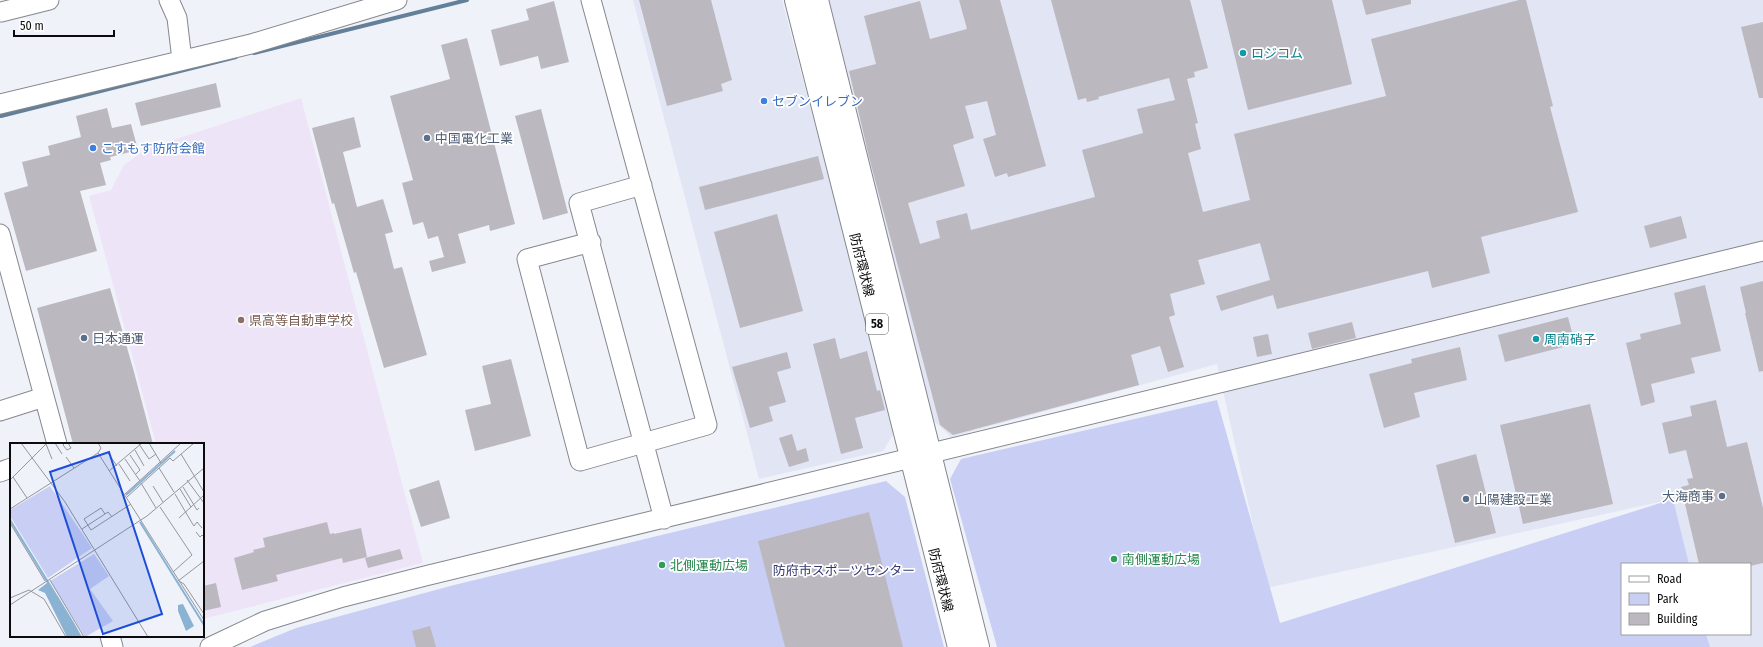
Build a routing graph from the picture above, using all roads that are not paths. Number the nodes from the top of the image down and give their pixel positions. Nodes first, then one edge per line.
1 (49, 0) edge
2 (170, 0) edge
3 (397, 0) edge
4 (591, 0) edge
5 (796, 0) edge
6 (817, 0) edge
7 (1, 12) dead end
8 (182, 60) junction
9 (0, 104) edge
10 (642, 185) junction
11 (0, 234) edge
12 (590, 242) junction
13 (1763, 251) edge
14 (44, 398) junction
15 (0, 411) edge
16 (57, 443) edge
17 (643, 444) junction
18 (920, 456) junction
19 (10, 468) edge
20 (0, 472) edge
21 (664, 519) junction
22 (110, 637) edge
23 (113, 647) edge
24 (210, 647) edge
25 (959, 647) edge
26 (978, 647) edge

1 - 7 street
2 - 8 street
3 - 8 street
4 - 10 street
5 - 18 main road, 防府環状線 / 58
6 - 18 main road, 防府環状線 / 58
8 - 9 street
10 - 12 street
10 - 17 street
11 - 14 street
12 - 17 street
12 - 17 street
13 - 18 street
14 - 15 street
14 - 16 street
17 - 21 street
18 - 21 street
18 - 25 main road, 防府環状線 / 58
18 - 26 main road, 防府環状線 / 58
19 - 20 street
21 - 24 street
22 - 23 street

